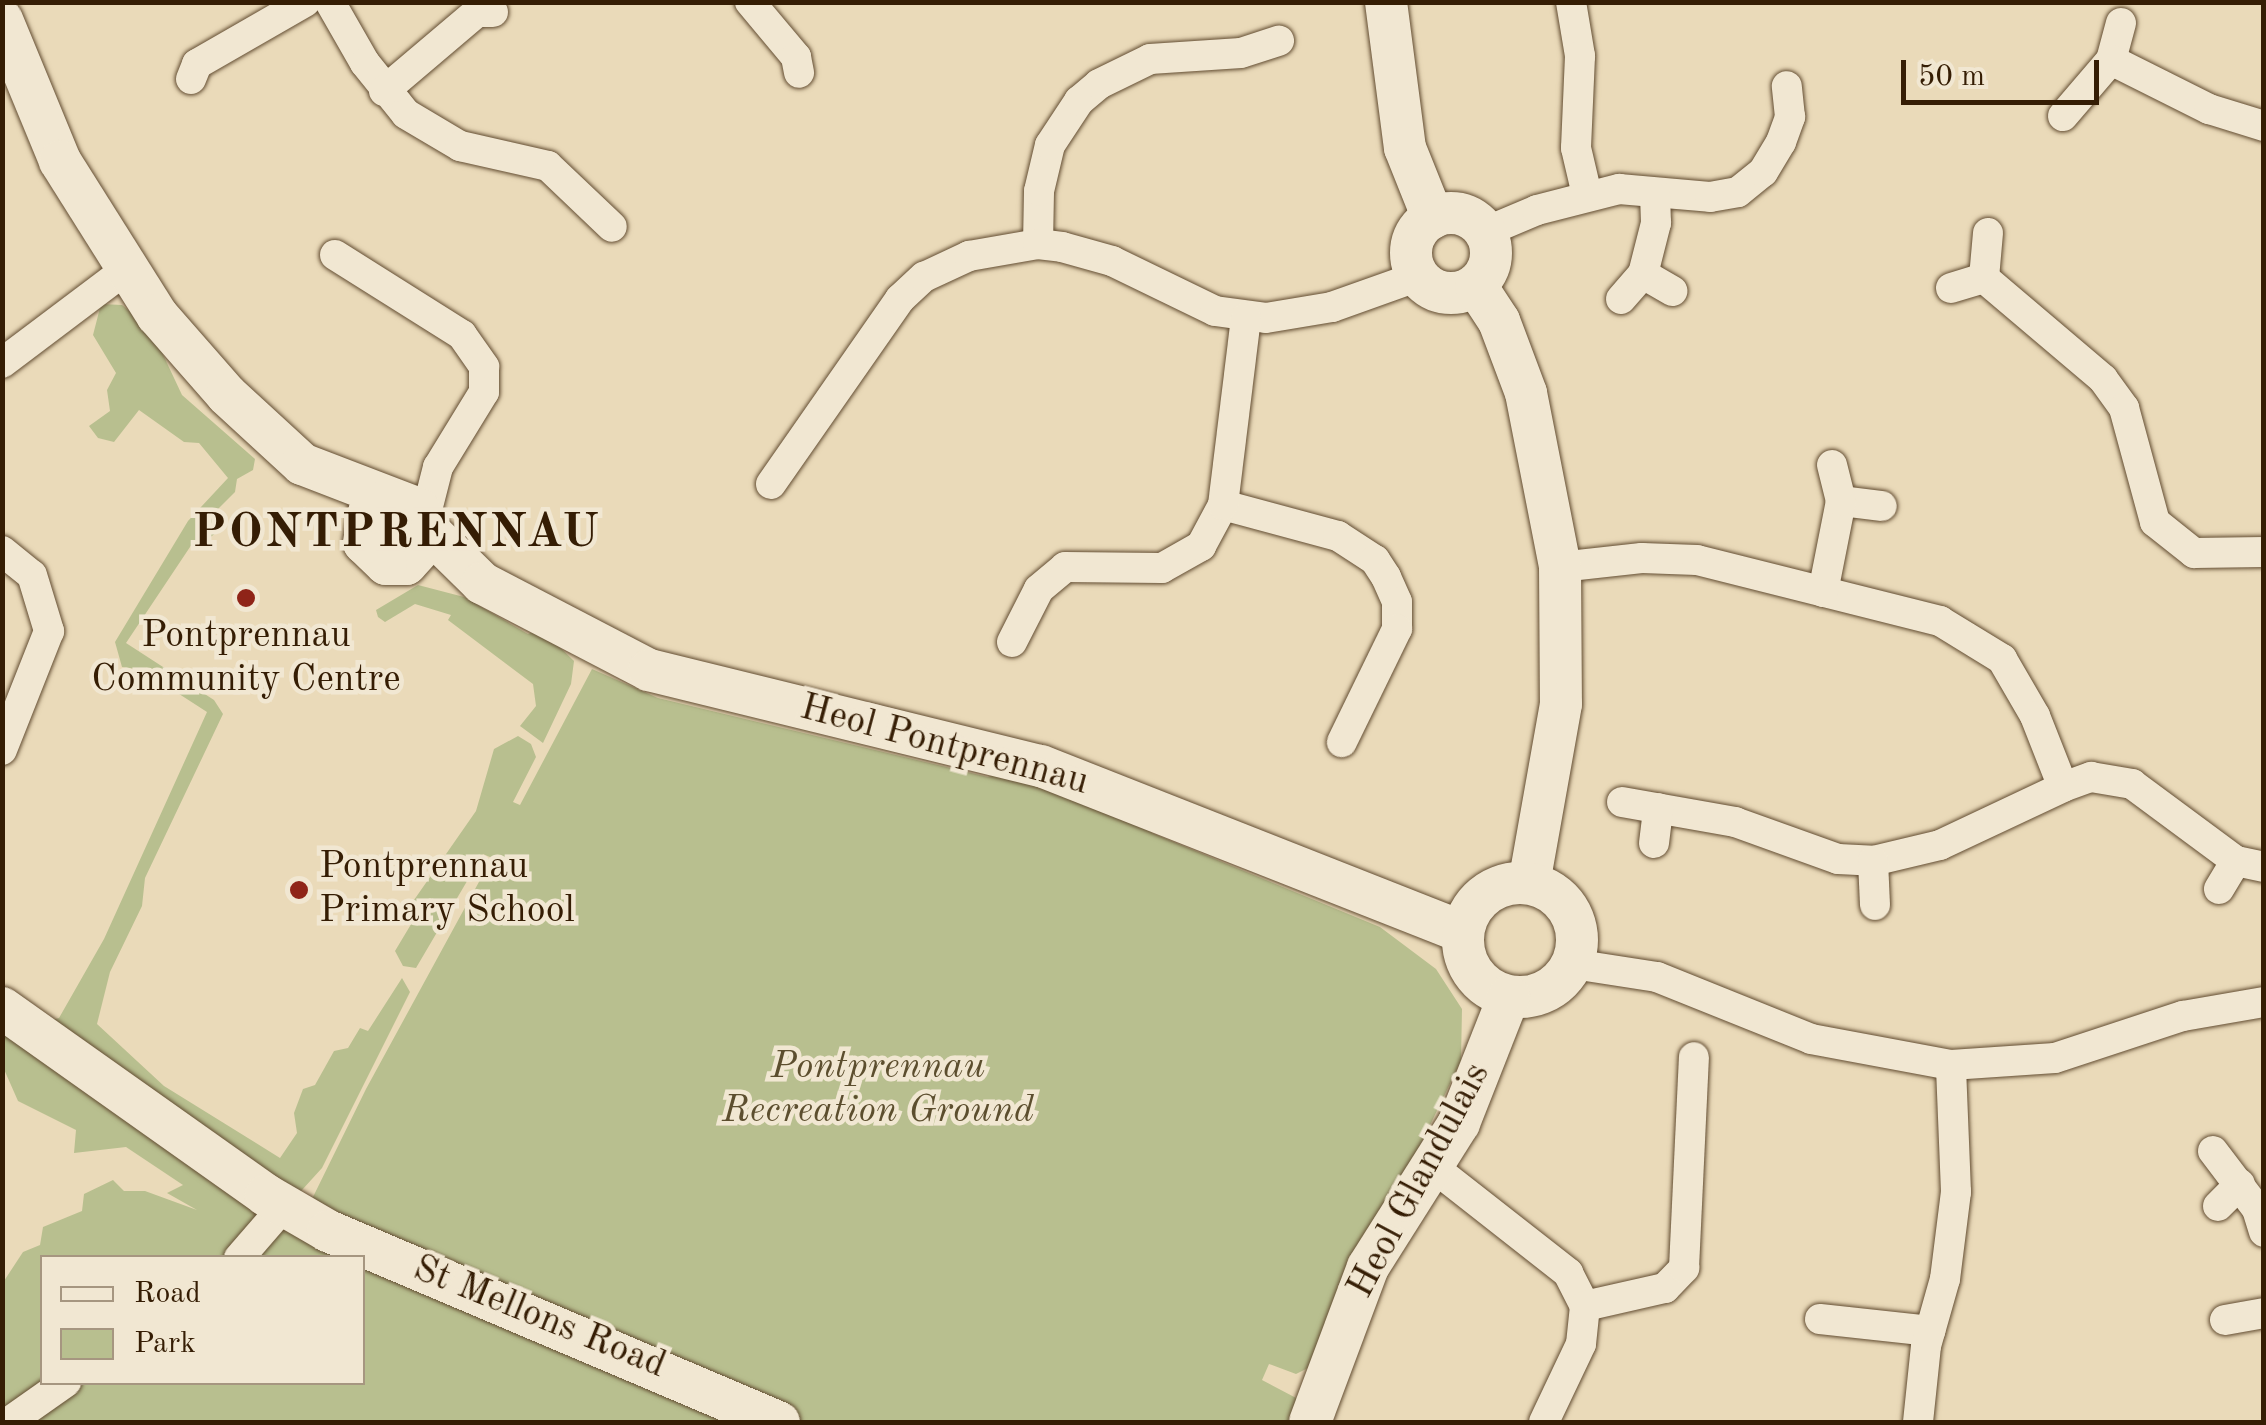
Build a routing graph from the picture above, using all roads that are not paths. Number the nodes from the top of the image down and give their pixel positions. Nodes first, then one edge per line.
1 (305, 2) edge
2 (330, 2) edge
3 (750, 2) edge
4 (1386, 2) edge
5 (1571, 2) edge
6 (493, 12) dead end
7 (2, 20) edge
8 (2121, 24) dead end
9 (1279, 41) dead end
10 (2111, 60) junction
11 (799, 73) dead end
12 (191, 79) dead end
13 (1786, 86) dead end
14 (384, 91) junction
15 (2063, 116) dead end
16 (1790, 117) junction
17 (1820, 117) dead end
18 (2264, 126) edge
19 (1656, 192) junction
20 (1586, 196) junction
21 (1433, 218) junction
22 (612, 227) dead end
23 (1485, 232) junction
24 (1988, 232) dead end
25 (1038, 244) junction
26 (335, 255) dead end
27 (124, 271) junction
28 (1643, 274) junction
29 (1419, 276) junction
30 (1984, 278) junction
31 (1476, 286) junction
32 (1951, 288) dead end
33 (1673, 292) dead end
34 (1620, 298) dead end
35 (1246, 316) junction
36 (2, 362) edge
37 (1832, 465) dead end
38 (311, 470) junction
39 (771, 484) dead end
40 (1841, 501) junction
41 (1223, 506) junction
42 (1882, 506) dead end
43 (409, 522) junction
44 (2, 550) edge
45 (2264, 552) edge
46 (1560, 567) junction
47 (1823, 592) junction
48 (1012, 642) dead end
49 (1342, 742) dead end
50 (2, 750) edge
51 (2063, 787) junction
52 (1622, 802) dead end
53 (1658, 808) junction
54 (1654, 843) dead end
55 (1873, 861) junction
56 (2250, 864) edge
57 (1529, 883) junction
58 (2219, 888) dead end
59 (1875, 905) dead end
60 (1463, 932) junction
61 (1573, 964) junction
62 (1509, 996) junction
63 (2264, 1002) edge
64 (2, 1008) edge
65 (1694, 1058) dead end
66 (1951, 1065) junction
67 (2213, 1151) dead end
68 (1433, 1167) junction
69 (284, 1206) junction
70 (2264, 1232) edge
71 (243, 1255) edge
72 (1585, 1306) junction
73 (2264, 1313) edge
74 (1820, 1319) dead end
75 (2225, 1320) dead end
76 (1930, 1330) junction
77 (62, 1385) edge
78 (9, 1422) edge
79 (780, 1422) edge
80 (1310, 1422) edge
81 (1544, 1422) edge
82 (1918, 1422) edge

1 - 12 street
2 - 14 street
3 - 11 street
4 - 21 street
5 - 20 street
6 - 14 street
7 - 27 street, Heol Pontprennau
8 - 10 street
9 - 25 street
10 - 15 street
10 - 18 street
13 - 16 street
14 - 22 street
16 - 17 street
16 - 19 street
19 - 20 street
19 - 28 street
20 - 23 street
21 - 23 street
21 - 29 street
23 - 31 street
24 - 30 street
25 - 35 street
25 - 39 street
26 - 43 street
27 - 36 street
27 - 38 street, Heol Pontprennau
28 - 33 street
28 - 34 street
29 - 31 street
29 - 35 street
30 - 32 street
30 - 45 street
31 - 46 street
35 - 41 street
37 - 40 street
38 - 43 street, Heol Pontprennau
38 - 43 street, Heol Pontprennau
40 - 42 street
40 - 47 street
41 - 48 street
41 - 49 street
43 - 60 street, Heol Pontprennau
44 - 50 street
46 - 47 street
46 - 57 street
47 - 51 street
51 - 55 street
51 - 56 street
52 - 53 street
53 - 54 street
53 - 55 street
55 - 59 street
56 - 58 street
57 - 60 street
57 - 61 street
60 - 62 street
61 - 62 street
61 - 66 street
62 - 68 street, Heol Glandulais
63 - 66 street
64 - 69 street, St Mellons Road
65 - 72 street
66 - 76 street
67 - 70 street
68 - 72 street
68 - 80 street, Heol Glandulais
69 - 71 street
69 - 79 street, St Mellons Road
72 - 81 street
73 - 75 street
74 - 76 street
76 - 82 street
77 - 78 street

